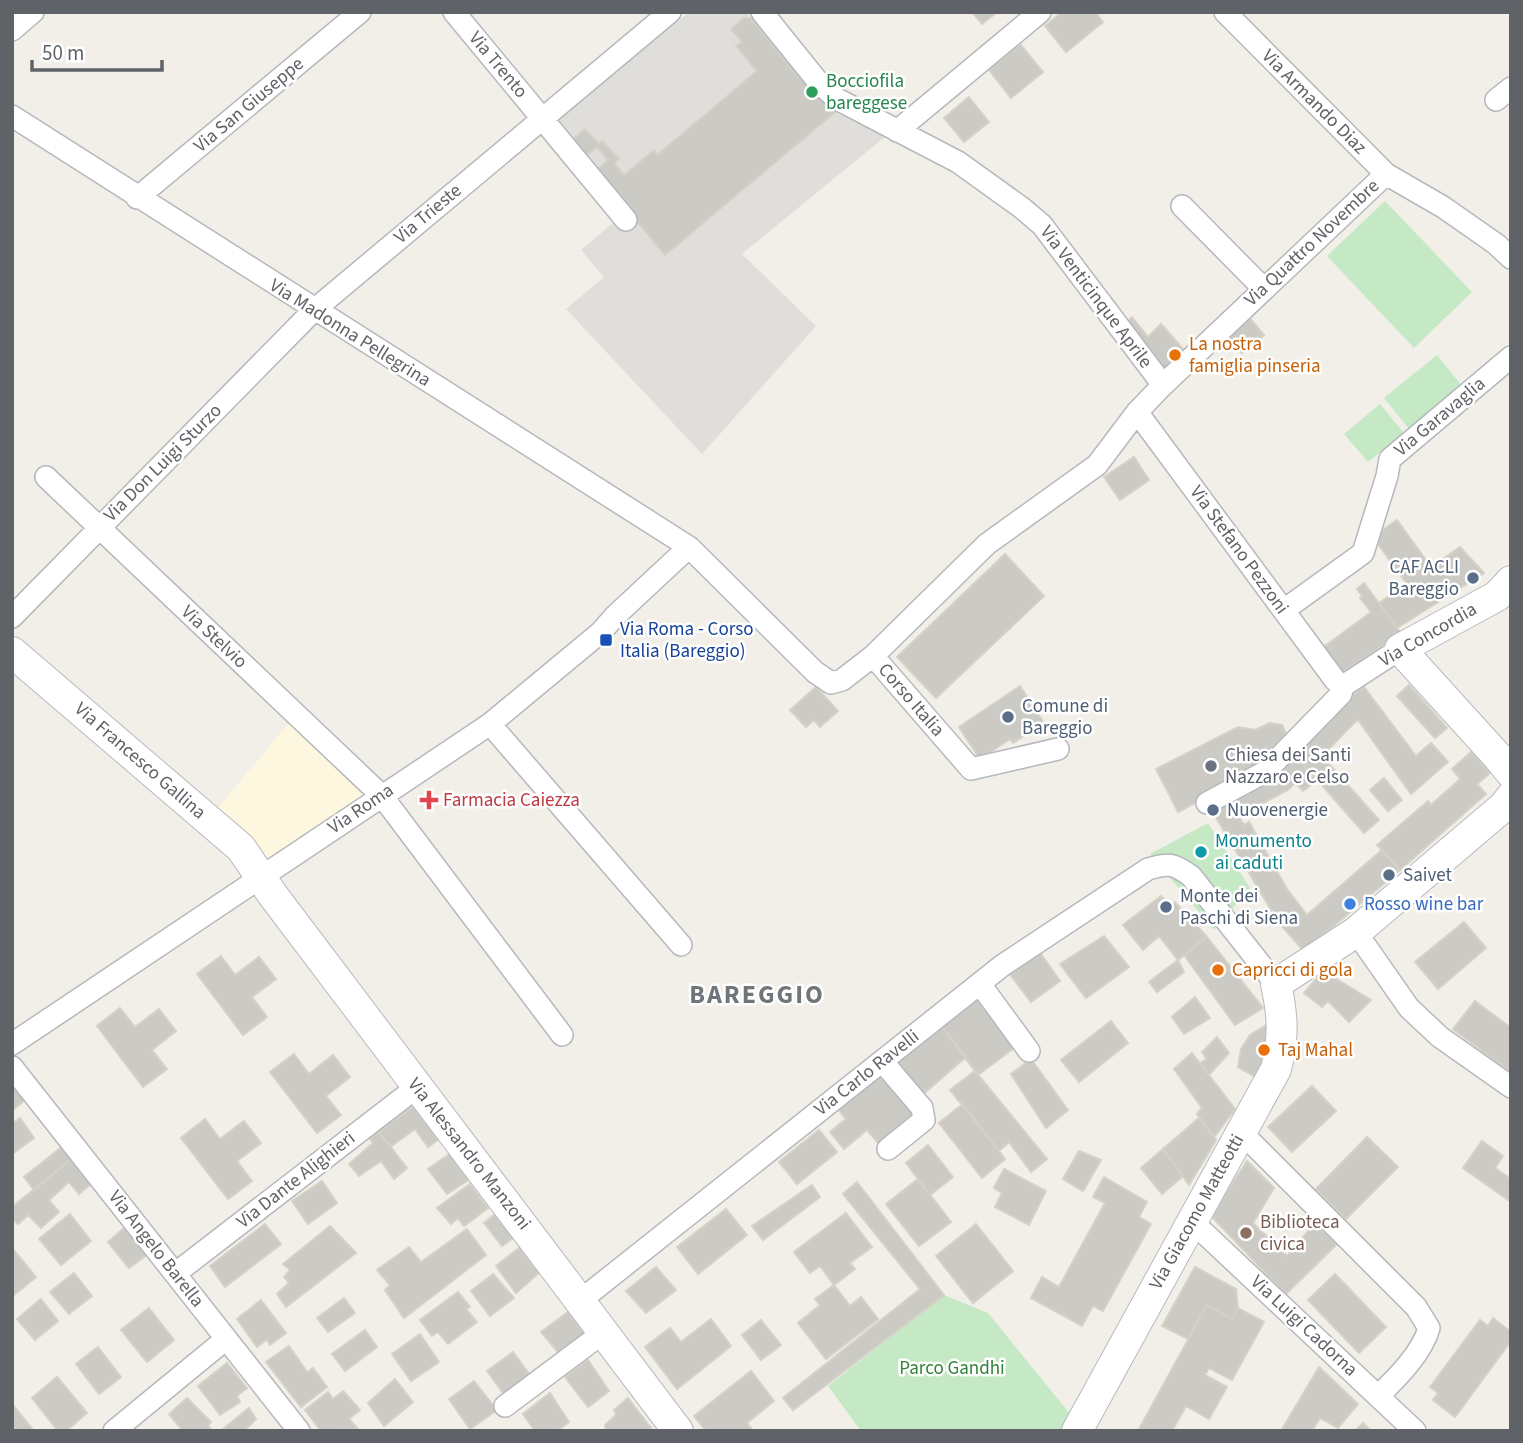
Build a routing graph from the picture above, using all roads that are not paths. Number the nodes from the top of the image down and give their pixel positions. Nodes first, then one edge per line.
1 (33, 12) edge
2 (360, 12) edge
3 (454, 12) edge
4 (670, 12) edge
5 (762, 12) edge
6 (1040, 12) edge
7 (1225, 12) edge
8 (12, 30) edge
9 (12, 116) edge
10 (542, 117) junction
11 (897, 131) junction
12 (1386, 174) junction
13 (137, 198) junction
14 (1182, 205) dead end
15 (626, 220) dead end
16 (1511, 258) edge
17 (1264, 289) junction
18 (314, 310) junction
19 (1511, 357) edge
20 (1163, 385) junction
21 (1137, 412) junction
22 (46, 477) dead end
23 (99, 528) junction
24 (689, 547) junction
25 (1506, 596) edge
26 (1284, 610) junction
27 (12, 617) edge
28 (1400, 649) junction
29 (873, 656) junction
30 (16, 662) edge
31 (1343, 686) junction
32 (490, 724) junction
33 (1058, 748) dead end
34 (1511, 773) edge
35 (382, 796) junction
36 (1511, 796) edge
37 (1207, 803) dead end
38 (260, 877) junction
39 (1356, 932) junction
40 (681, 945) dead end
41 (980, 984) junction
42 (1276, 984) junction
43 (562, 1035) dead end
44 (12, 1044) edge
45 (1029, 1051) dead end
46 (882, 1060) junction
47 (12, 1067) edge
48 (416, 1087) junction
49 (1511, 1087) edge
50 (1241, 1132) junction
51 (888, 1149) dead end
52 (1190, 1225) junction
53 (176, 1273) junction
54 (581, 1300) junction
55 (604, 1332) junction
56 (226, 1339) junction
57 (1378, 1396) junction
58 (505, 1406) dead end
59 (114, 1431) edge
60 (299, 1431) edge
61 (678, 1431) edge
62 (1077, 1431) edge
63 (1415, 1431) edge

1 - 8 street
2 - 13 street, Via San Giuseppe
3 - 10 street, Via Trento
4 - 10 street, Via Trieste
5 - 11 street, Via Venticinque Aprile
6 - 11 street
7 - 12 street, Via Armando Diaz
9 - 13 street, Via Madonna Pellegrina
10 - 15 street
10 - 18 street, Via Trieste
11 - 20 street, Via Venticinque Aprile
12 - 16 street, Via Armando Diaz
12 - 17 street, Via Quattro Novembre
13 - 18 street, Via Madonna Pellegrina
14 - 17 street
17 - 20 street, Via Quattro Novembre
18 - 23 street, Via Don Luigi Sturzo
18 - 24 street, Via Madonna Pellegrina
19 - 26 street, Via Garavaglia
20 - 21 street, Via Quattro Novembre
21 - 26 street, Via Stefano Pezzoni
21 - 29 street, Via Quattro Novembre
22 - 23 street, Via Stelvio
23 - 27 street, Via Don Luigi Sturzo
23 - 35 street, Via Stelvio
24 - 29 street, Corso Italia
24 - 32 street, Via Roma
25 - 28 street, Via Concordia
26 - 31 street, Via Stefano Pezzoni
28 - 31 street, Via Concordia
28 - 34 street
29 - 33 street, Corso Italia
30 - 38 street, Via Francesco Gallina
31 - 37 street, Via Concordia
32 - 35 street, Via Roma
32 - 40 street
35 - 38 street, Via Roma
35 - 43 street, Via Stelvio
36 - 39 street
38 - 44 street, Via Roma
38 - 48 street, Via Alessandro Manzoni
39 - 42 street
39 - 49 street
41 - 42 street, Via Carlo Ravelli
41 - 45 street
41 - 46 street, Via Carlo Ravelli
42 - 50 street, Via Giacomo Matteotti
46 - 51 street
46 - 54 street, Via Carlo Ravelli
47 - 53 street, Via Angelo Barella
48 - 53 street, Via Dante Alighieri
48 - 54 street, Via Alessandro Manzoni
50 - 52 street, Via Giacomo Matteotti
50 - 57 street
52 - 57 street, Via Luigi Cadorna
52 - 62 street, Via Giacomo Matteotti
53 - 56 street, Via Angelo Barella
54 - 55 street, Via Alessandro Manzoni
55 - 58 street
55 - 61 street, Via Alessandro Manzoni
56 - 59 street
56 - 60 street, Via Angelo Barella
57 - 63 street, Via Luigi Cadorna

